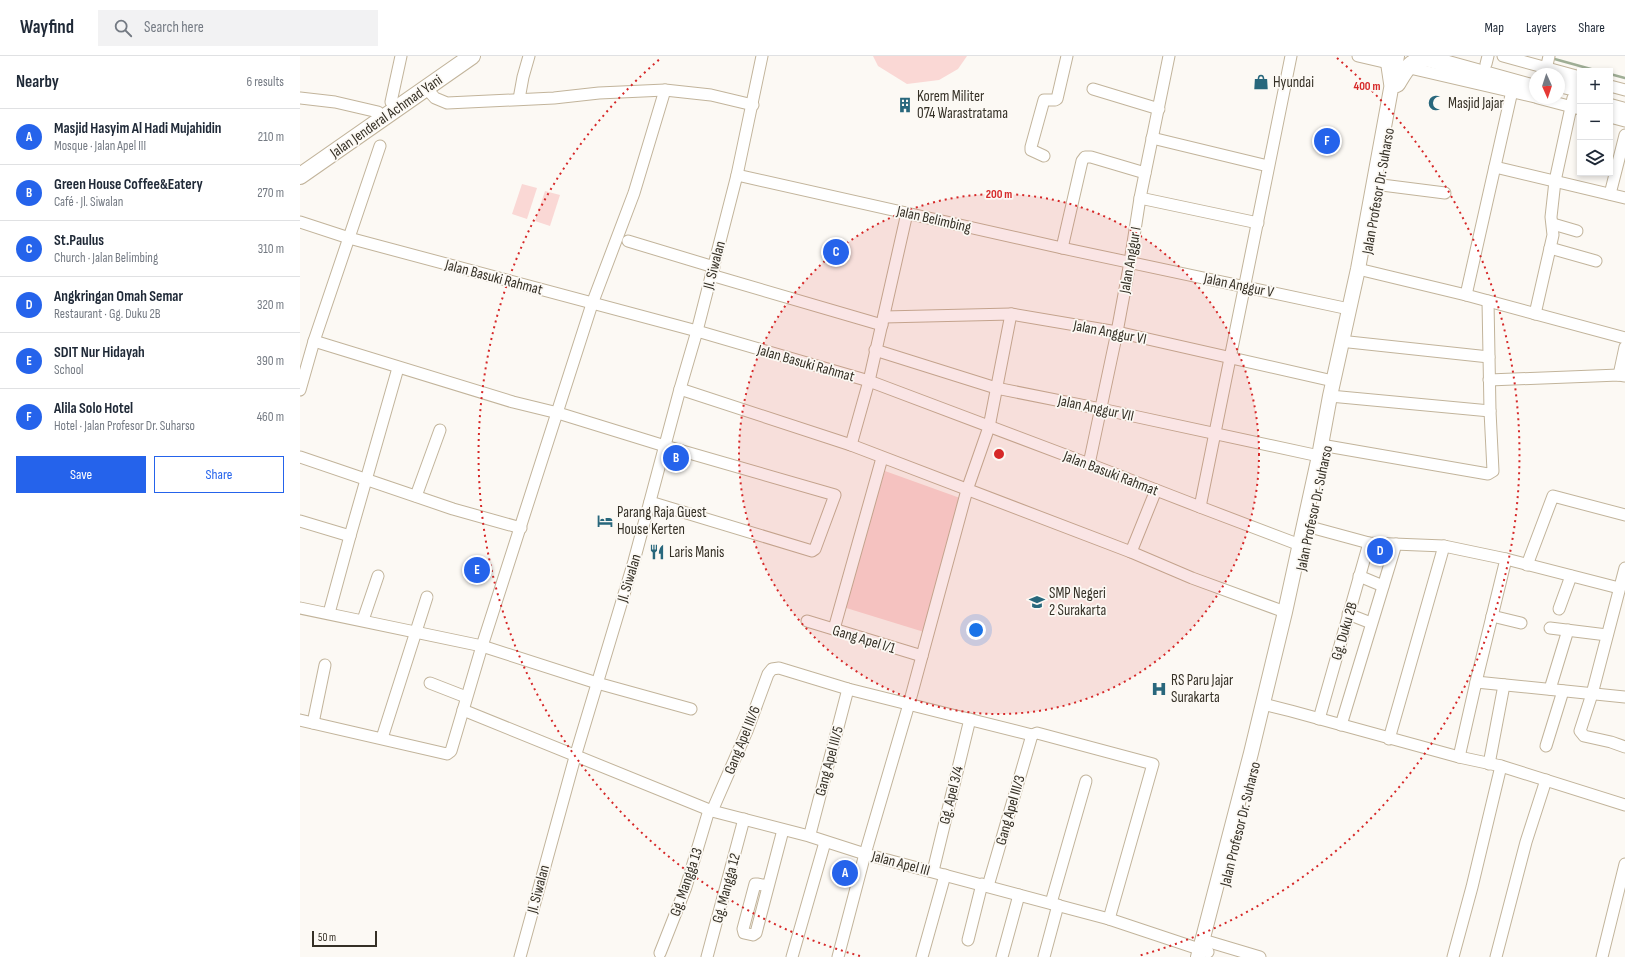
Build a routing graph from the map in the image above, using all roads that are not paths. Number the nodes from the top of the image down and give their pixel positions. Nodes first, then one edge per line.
1 (401, 56) edge
2 (455, 56) edge
3 (472, 56) edge
4 (529, 56) edge
5 (762, 56) edge
6 (1067, 56) edge
7 (1169, 56) edge
8 (1291, 56) edge
9 (1358, 56) edge
10 (1452, 56) edge
11 (1503, 56) edge
12 (1423, 57) edge
13 (1487, 60) edge
14 (1397, 61) edge
15 (1545, 67) edge
16 (1577, 76) edge
17 (1395, 83) joint
18 (1513, 86) junction
19 (1529, 87) edge
20 (1613, 87) edge
21 (1093, 89) dead end
22 (665, 90) junction
23 (1565, 90) edge
24 (1625, 90) edge
25 (430, 93) junction
26 (1529, 94) edge
27 (300, 98) edge
28 (1613, 98) edge
29 (519, 99) junction
30 (1574, 99) edge
31 (1625, 101) edge
32 (391, 102) junction
33 (753, 105) junction
34 (1613, 108) edge
35 (1159, 109) junction
36 (1625, 111) edge
37 (378, 112) junction
38 (1613, 118) edge
39 (1625, 121) edge
40 (1625, 135) edge
41 (1152, 138) junction
42 (380, 146) dead end
43 (1044, 156) dead end
44 (300, 166) edge
45 (1268, 166) junction
46 (1495, 167) junction
47 (1145, 173) junction
48 (738, 175) junction
49 (300, 176) edge
50 (1555, 181) junction
51 (1377, 184) junction
52 (1445, 193) dead end
53 (1610, 194) junction
54 (1140, 198) junction
55 (1625, 198) edge
56 (907, 213) junction
57 (300, 222) edge
58 (1258, 223) junction
59 (1553, 224) junction
60 (1577, 231) dead end
61 (349, 238) junction
62 (628, 241) dead end
63 (1062, 248) junction
64 (1550, 248) junction
65 (1130, 262) junction
66 (1596, 262) dead end
67 (1361, 270) junction
68 (713, 271) junction
69 (1244, 286) junction
70 (1466, 295) junction
71 (1488, 301) junction
72 (592, 304) junction
73 (1349, 310) junction
74 (1011, 314) junction
75 (1535, 314) junction
76 (883, 321) junction
77 (697, 331) junction
78 (1117, 332) junction
79 (1625, 338) edge
80 (314, 341) junction
81 (1349, 342) junction
82 (1625, 347) edge
83 (875, 350) junction
84 (1489, 357) junction
85 (1230, 358) junction
86 (398, 368) junction
87 (1622, 375) edge
88 (1490, 380) junction
89 (1333, 381) junction
90 (869, 382) junction
91 (996, 388) junction
92 (680, 389) junction
93 (300, 390) edge
94 (1334, 396) junction
95 (1101, 408) junction
96 (1490, 410) junction
97 (558, 412) junction
98 (989, 426) junction
99 (440, 430) dead end
100 (1216, 433) junction
101 (851, 445) junction
102 (665, 446) junction
103 (1322, 449) junction
104 (300, 457) edge
105 (882, 458) junction
106 (1089, 464) junction
107 (366, 480) junction
108 (967, 490) junction
109 (1156, 490) junction
110 (416, 496) junction
111 (650, 502) junction
112 (1200, 507) junction
113 (1625, 515) edge
114 (300, 521) edge
115 (1307, 527) junction
116 (521, 528) junction
117 (350, 536) junction
118 (1369, 543) junction
119 (1396, 544) junction
120 (1303, 545) junction
121 (1444, 546) junction
122 (1131, 552) junction
123 (1506, 559) junction
124 (1527, 565) junction
125 (378, 576) dead end
126 (1359, 576) junction
127 (1570, 576) junction
128 (1623, 579) edge
129 (1383, 586) junction
130 (427, 598) dead end
131 (300, 609) edge
132 (1559, 609) dead end
133 (1285, 612) junction
134 (329, 613) junction
135 (1348, 614) junction
136 (1492, 616) junction
137 (363, 620) junction
138 (807, 621) dead end
139 (1371, 623) junction
140 (1521, 623) dead end
141 (1550, 628) dead end
142 (834, 629) junction
143 (1568, 630) junction
144 (415, 631) junction
145 (1607, 635) junction
146 (482, 646) junction
147 (922, 656) junction
148 (325, 665) dead end
149 (1476, 682) junction
150 (430, 683) dead end
151 (597, 683) junction
152 (1504, 685) junction
153 (848, 689) junction
154 (1550, 689) junction
155 (1564, 691) junction
156 (1592, 694) junction
157 (1625, 697) edge
158 (466, 698) junction
159 (909, 704) junction
160 (1266, 705) junction
161 (691, 709) dead end
162 (463, 710) junction
163 (970, 719) junction
164 (1319, 719) junction
165 (300, 720) edge
166 (313, 723) junction
167 (1341, 725) junction
168 (1032, 735) junction
169 (382, 738) junction
170 (1389, 738) junction
171 (1546, 746) dead end
172 (1625, 747) edge
173 (575, 757) junction
174 (1459, 757) junction
175 (1489, 764) junction
176 (1501, 766) junction
177 (1546, 780) junction
178 (1086, 781) dead end
179 (1625, 805) edge
180 (711, 810) junction
181 (744, 820) junction
182 (783, 830) junction
183 (810, 834) dead end
184 (824, 842) junction
185 (865, 854) junction
186 (1625, 864) edge
187 (933, 872) junction
188 (945, 875) junction
189 (985, 885) junction
190 (768, 886) dead end
191 (1019, 894) junction
192 (1054, 904) junction
193 (1109, 919) junction
194 (968, 940) dead end
195 (1205, 950) edge
196 (660, 953) dead end
197 (520, 957) edge
198 (707, 957) edge
199 (792, 957) edge
200 (838, 957) edge
201 (922, 957) edge
202 (1002, 957) edge
203 (1044, 957) edge
204 (1260, 957) edge
205 (1453, 957) edge
206 (1496, 957) edge
207 (1602, 957) edge

1 - 32 street
2 - 32 highway, Jalan Jenderal Achmad Yani
3 - 25 highway, Jalan Jenderal Achmad Yani
4 - 29 street
5 - 33 street, Jl. Siwalan
6 - 43 street
7 - 35 street, Jalan Anggur I
8 - 45 street
9 - 14 street
10 - 13 highway
11 - 15 street
12 - 14 highway
12 - 18 highway
13 - 15 highway
14 - 17 highway
14 - 18 street
15 - 16 street
17 - 51 main road, Jalan Profesor Dr. Suharso
18 - 19 highway
18 - 26 street
18 - 46 street
20 - 24 street
21 - 35 street
22 - 29 street
22 - 33 street
22 - 72 street
23 - 30 highway
25 - 29 street
25 - 49 highway, Jalan Jenderal Achmad Yani
27 - 37 street
28 - 31 highway
30 - 50 street
32 - 37 highway, Jalan Jenderal Achmad Yani
33 - 48 street, Jl. Siwalan
34 - 36 highway
35 - 41 street, Jalan Anggur I
37 - 44 highway, Jalan Jenderal Achmad Yani
38 - 39 street
40 - 53 street
41 - 45 street
41 - 47 street, Jalan Anggur I
42 - 61 street
45 - 58 street
46 - 50 street
46 - 70 street
47 - 54 street, Jalan Anggur I
47 - 63 street
48 - 56 street, Jalan Belimbing
48 - 68 street, Jl. Siwalan
50 - 53 street
50 - 59 street
51 - 52 street
51 - 67 main road, Jalan Profesor Dr. Suharso
53 - 55 street
54 - 58 street
54 - 65 street, Jalan Anggur I
56 - 63 street, Jalan Belimbing
56 - 76 street
57 - 61 street, Jalan Basuki Rahmat
58 - 69 street
59 - 60 street
59 - 64 street
61 - 72 street, Jalan Basuki Rahmat
61 - 80 street
62 - 68 street, Jalan Anggur VI
63 - 65 street, Jalan Belimbing
64 - 66 street
64 - 75 street
65 - 69 street, Jalan Anggur V
65 - 78 street, Jalan Anggur I
67 - 70 street
67 - 73 main road, Jalan Profesor Dr. Suharso
67 - 81 main road, Jalan Profesor Dr. Suharso
68 - 76 street, Jalan Anggur VI
68 - 77 street, Jl. Siwalan
69 - 73 street, Jalan Anggur V
69 - 85 street
70 - 71 street
71 - 75 street
71 - 84 street
72 - 77 street, Jalan Basuki Rahmat
72 - 97 street
73 - 89 main road, Jalan Profesor Dr. Suharso
74 - 76 street, Jalan Anggur VI
74 - 78 street, Jalan Anggur VI
74 - 91 street
75 - 79 street
76 - 83 street
77 - 90 street, Jalan Basuki Rahmat
77 - 92 street, Jl. Siwalan
78 - 85 street, Jalan Anggur VI
78 - 95 street, Jalan Anggur I
80 - 86 street
80 - 93 street
81 - 84 street
81 - 94 main road, Jalan Profesor Dr. Suharso
82 - 87 street
83 - 90 street
83 - 91 street, Jalan Anggur VII
84 - 88 street
85 - 89 street, Jalan Anggur VI
85 - 100 street
86 - 97 street
86 - 107 street
87 - 88 street
88 - 96 street
89 - 94 main road, Jalan Profesor Dr. Suharso
90 - 98 street, Jalan Basuki Rahmat
90 - 101 street
91 - 95 street, Jalan Anggur VII
91 - 98 street
92 - 101 street
92 - 102 street, Jl. Siwalan
94 - 96 street
94 - 103 main road, Jalan Profesor Dr. Suharso
95 - 100 street, Jalan Anggur VII
95 - 106 street, Jalan Anggur I
96 - 103 street, Jalan Anggur VII
97 - 102 street
97 - 116 street
98 - 106 street, Jalan Basuki Rahmat
98 - 108 street
99 - 110 street
100 - 103 street, Jalan Anggur VII
100 - 112 street
101 - 105 street
102 - 111 street, Jl. Siwalan
102 - 111 street
103 - 115 main road, Jalan Profesor Dr. Suharso
104 - 107 street
105 - 108 street
105 - 142 street
106 - 109 street, Jalan Basuki Rahmat
107 - 110 street
107 - 117 street
108 - 122 street
108 - 147 street
109 - 112 street, Jalan Basuki Rahmat
109 - 122 street
110 - 116 street
111 - 151 street, Jl. Siwalan
112 - 120 street, Jalan Basuki Rahmat
113 - 124 street
114 - 117 street
115 - 118 street
115 - 120 main road, Jalan Profesor Dr. Suharso
116 - 146 street
117 - 134 street
118 - 119 street
118 - 126 street, Gg. Duku 2B
119 - 121 street
119 - 129 street
120 - 133 main road, Jalan Profesor Dr. Suharso
120 - 160 main road, Jalan Profesor Dr. Suharso
121 - 123 street
121 - 170 street
122 - 133 street
123 - 124 street
123 - 136 street
124 - 127 street
125 - 137 street
126 - 129 street
126 - 135 street, Gg. Duku 2B
127 - 128 street
127 - 132 street
128 - 145 street
129 - 139 street
130 - 144 street
131 - 134 street
133 - 160 main road, Jalan Profesor Dr. Suharso
134 - 137 street
135 - 139 street
135 - 164 street, Gg. Duku 2B
136 - 140 street
136 - 149 street
137 - 144 street
138 - 142 street, Gang Apel I/1
139 - 167 street
141 - 143 street
142 - 147 street, Gang Apel I/1
143 - 145 street
143 - 154 street
144 - 146 street
144 - 169 street
145 - 156 street
146 - 151 street
146 - 158 street
147 - 159 street
148 - 166 street
149 - 152 street
149 - 174 street
150 - 158 street
151 - 161 street
151 - 173 street, Jl. Siwalan
152 - 154 street
152 - 175 street
153 - 159 street
153 - 180 street, Gang Apel III/6
153 - 183 street, Gang Apel III/5
154 - 155 street
155 - 156 street
155 - 171 street
156 - 157 street
156 - 172 street
158 - 162 street
159 - 163 street
159 - 185 street
160 - 164 street
160 - 195 main road, Jalan Profesor Dr. Suharso
162 - 169 street
162 - 173 street, Jalan Apel III
163 - 168 street
163 - 187 street, Gg. Apel 3/4
164 - 167 street
165 - 166 street
166 - 169 street
167 - 170 street
168 - 189 street, Gang Apel III/3
168 - 193 street
170 - 174 street
173 - 180 street, Jalan Apel III
173 - 197 street, Jl. Siwalan
174 - 175 street
175 - 176 street
176 - 177 street
176 - 205 street
177 - 179 street
177 - 206 street
178 - 192 street
180 - 181 street, Jalan Apel III
180 - 196 street, Gg. Mangga 13
181 - 182 street, Jalan Apel III
181 - 198 street, Gg. Mangga 12
182 - 184 street, Jalan Apel III
182 - 190 street
184 - 185 street, Jalan Apel III
184 - 199 street
185 - 187 street, Jalan Apel III
185 - 200 street
186 - 207 street
187 - 188 street, Jalan Apel III
188 - 189 street, Jalan Apel III
188 - 201 street
189 - 191 street, Jalan Apel III
189 - 194 street, Gang Apel III/3
191 - 192 street, Jalan Apel III
191 - 202 street
192 - 193 street, Jalan Apel III
192 - 203 street
193 - 195 street, Jalan Apel III
195 - 204 street, Jalan Apel III

